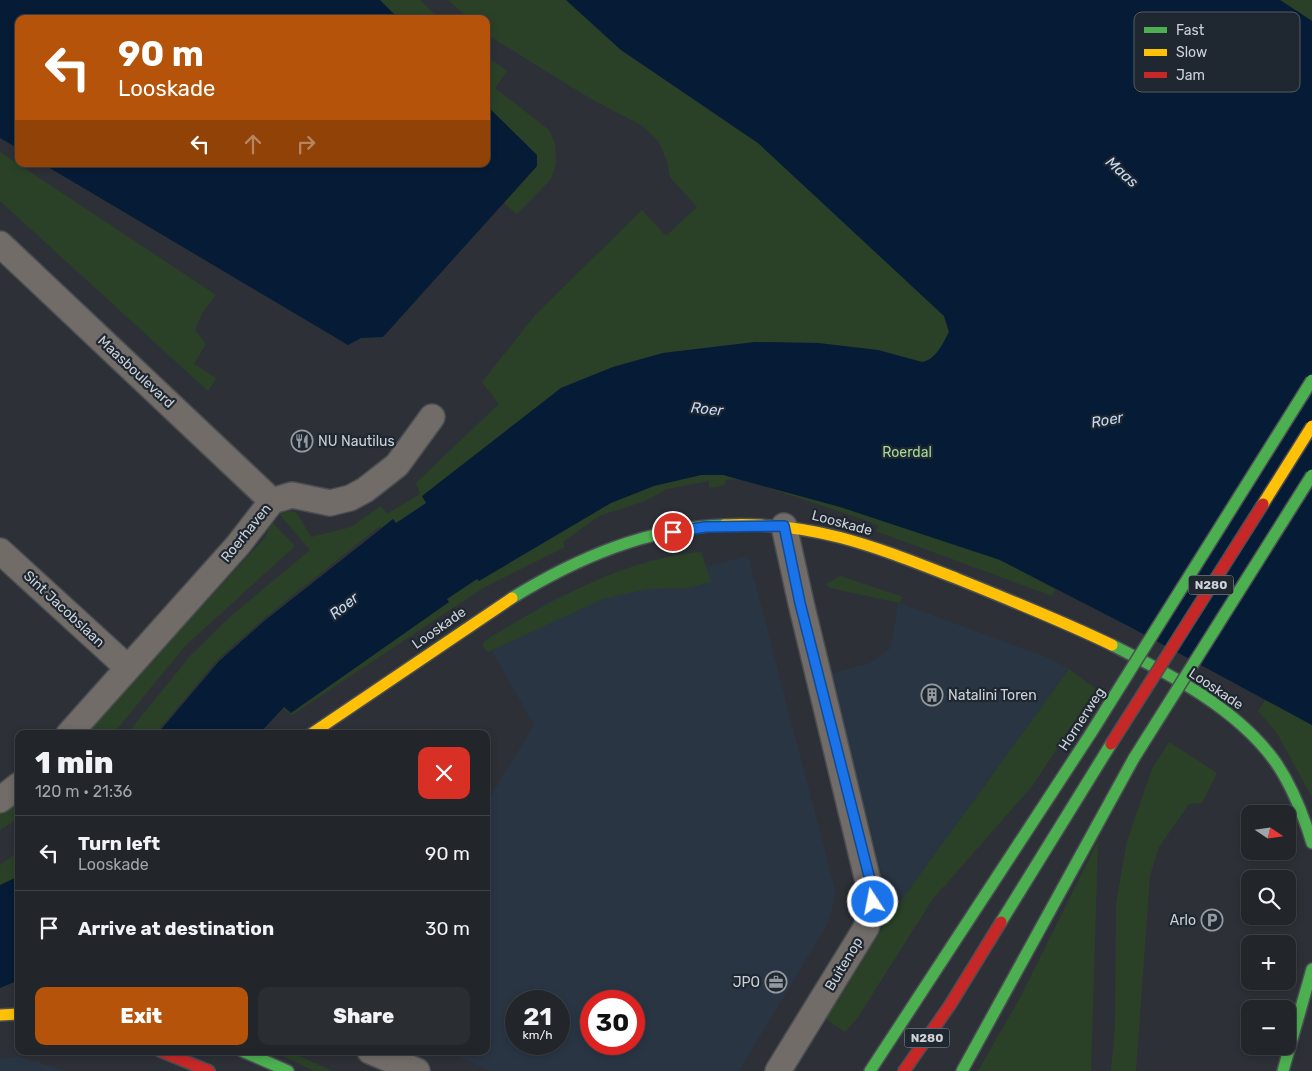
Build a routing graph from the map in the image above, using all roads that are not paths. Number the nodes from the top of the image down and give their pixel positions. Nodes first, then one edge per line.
1 (0, 244) edge
2 (1312, 380) edge
3 (432, 417) dead end
4 (1312, 426) edge
5 (1312, 475) edge
6 (272, 500) junction
7 (784, 526) junction
8 (0, 551) edge
9 (128, 668) junction
10 (73, 730) edge
11 (316, 730) edge
12 (15, 789) edge
13 (0, 800) edge
14 (1312, 843) edge
15 (1312, 969) edge
16 (950, 1005) junction
17 (15, 1014) edge
18 (0, 1015) edge
19 (929, 1054) dead end
20 (170, 1055) edge
21 (250, 1055) edge
22 (379, 1055) edge
23 (275, 1068) edge
24 (208, 1071) edge
25 (417, 1071) edge
26 (778, 1071) edge
27 (870, 1071) edge
28 (904, 1071) edge
29 (962, 1071) edge
30 (1283, 1071) edge

1 - 6 street, Maasboulevard
2 - 27 main road, Hornerweg / N280, bridge
3 - 6 street, Roerhaven
4 - 16 main road, N280, bridge
5 - 29 main road, N280, bridge
6 - 9 street, Roerhaven
7 - 11 main road, Looskade
7 - 14 main road, Looskade
7 - 26 street, Buitenop
8 - 9 street, Sint Jacobslaan
9 - 10 street, Roerhaven
12 - 13 street
15 - 30 main road
16 - 19 main road, N280
16 - 28 main road, N280
17 - 18 main road
20 - 24 main road
21 - 23 main road
22 - 25 street

